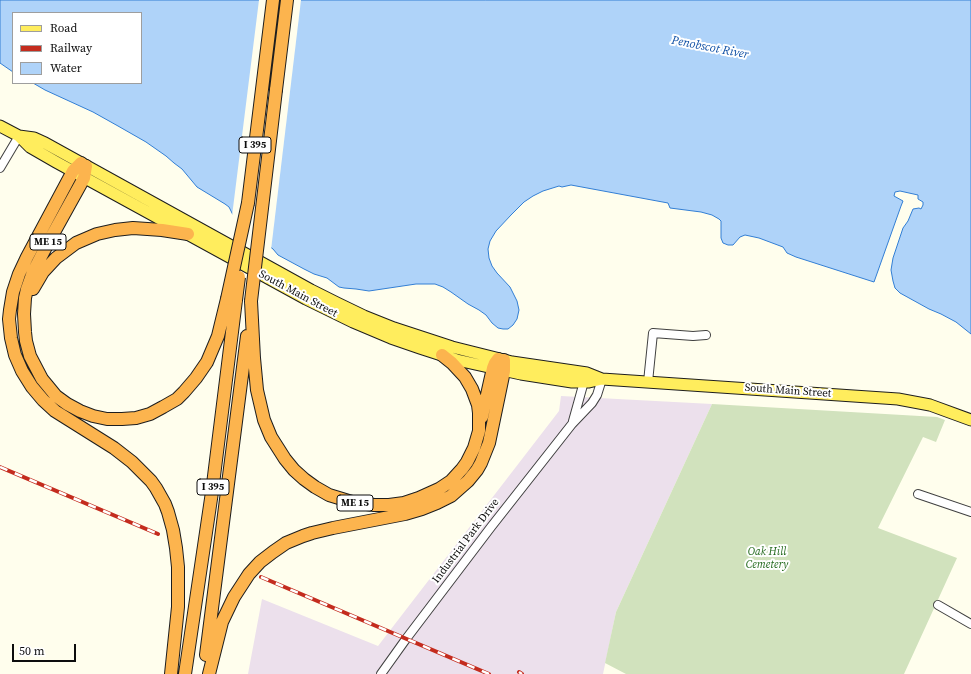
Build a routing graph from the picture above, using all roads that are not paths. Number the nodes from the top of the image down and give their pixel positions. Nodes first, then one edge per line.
1 (273, 0) edge
2 (287, 0) edge
3 (0, 126) edge
4 (19, 136) junction
5 (0, 168) edge
6 (81, 170) junction
7 (248, 203) joint
8 (188, 234) junction
9 (232, 299) junction
10 (251, 301) junction
11 (24, 323) junction
12 (706, 335) dead end
13 (442, 355) junction
14 (500, 364) junction
15 (585, 378) junction
16 (602, 379) junction
17 (648, 382) junction
18 (971, 420) edge
19 (572, 424) junction
20 (479, 431) junction
21 (918, 494) dead end
22 (971, 512) edge
23 (938, 605) dead end
24 (971, 624) edge
25 (171, 674) edge
26 (185, 674) edge
27 (204, 674) edge
28 (209, 674) edge
29 (380, 674) edge

1 - 7 highway, I 395
2 - 10 highway, I 395, bridge
3 - 4 main road, South Main Street / ME 15
4 - 5 street
4 - 6 main road, South Main Street / ME 15
6 - 8 main road, South Main Street / ME 15
6 - 11 highway, ME 15
6 - 14 main road, South Main Street
6 - 25 highway
7 - 9 highway, ME 15, bridge
8 - 11 highway
8 - 13 main road, South Main Street / ME 15
9 - 11 highway, ME 15
9 - 26 highway, I 395
10 - 20 highway, ME 15
10 - 27 highway, I 395
12 - 17 street
13 - 14 main road, South Main Street
13 - 20 highway, ME 15
14 - 15 main road, South Main Street
14 - 20 highway
14 - 28 highway
15 - 16 main road, South Main Street
15 - 19 street, Industrial Park Drive
16 - 17 main road, South Main Street
16 - 19 street, Industrial Park Drive
17 - 18 main road, South Main Street
19 - 29 street, Industrial Park Drive
21 - 22 street
23 - 24 street

